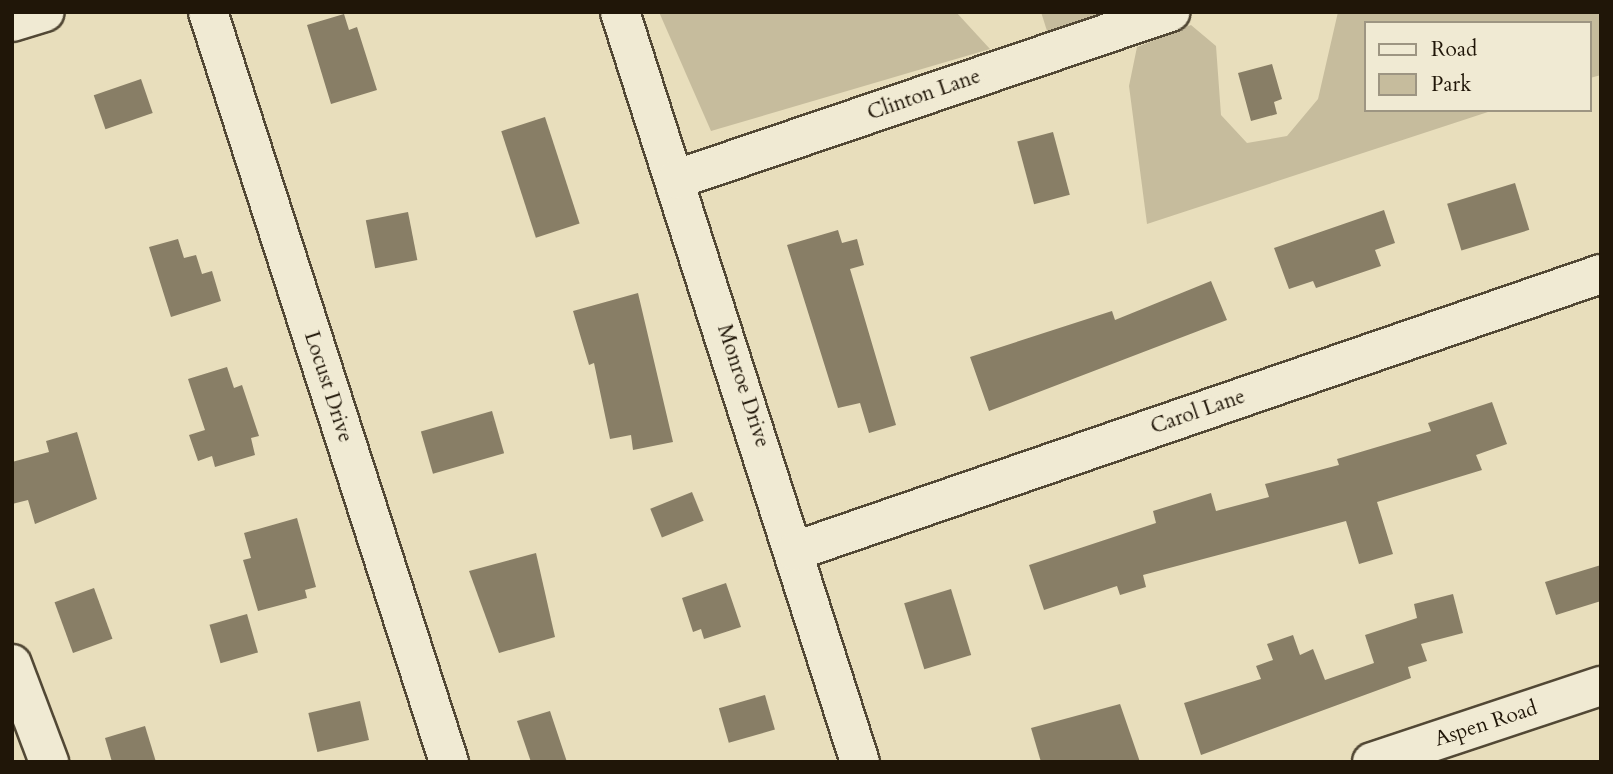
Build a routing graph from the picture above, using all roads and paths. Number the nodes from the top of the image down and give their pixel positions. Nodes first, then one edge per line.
1 (44, 12) edge
2 (208, 12) edge
3 (620, 12) edge
4 (1170, 12) edge
5 (12, 22) edge
6 (677, 179) junction
7 (1601, 274) edge
8 (795, 551) junction
9 (12, 664) edge
10 (1601, 686) edge
11 (49, 762) edge
12 (449, 762) edge
13 (860, 762) edge
14 (1372, 762) edge

1 - 5 street
2 - 12 street, Locust Drive
3 - 6 street, Monroe Drive
4 - 6 street, Clinton Lane
6 - 8 street, Monroe Drive
7 - 8 street, Carol Lane
8 - 13 street, Monroe Drive
9 - 11 street
10 - 14 street, Aspen Road

